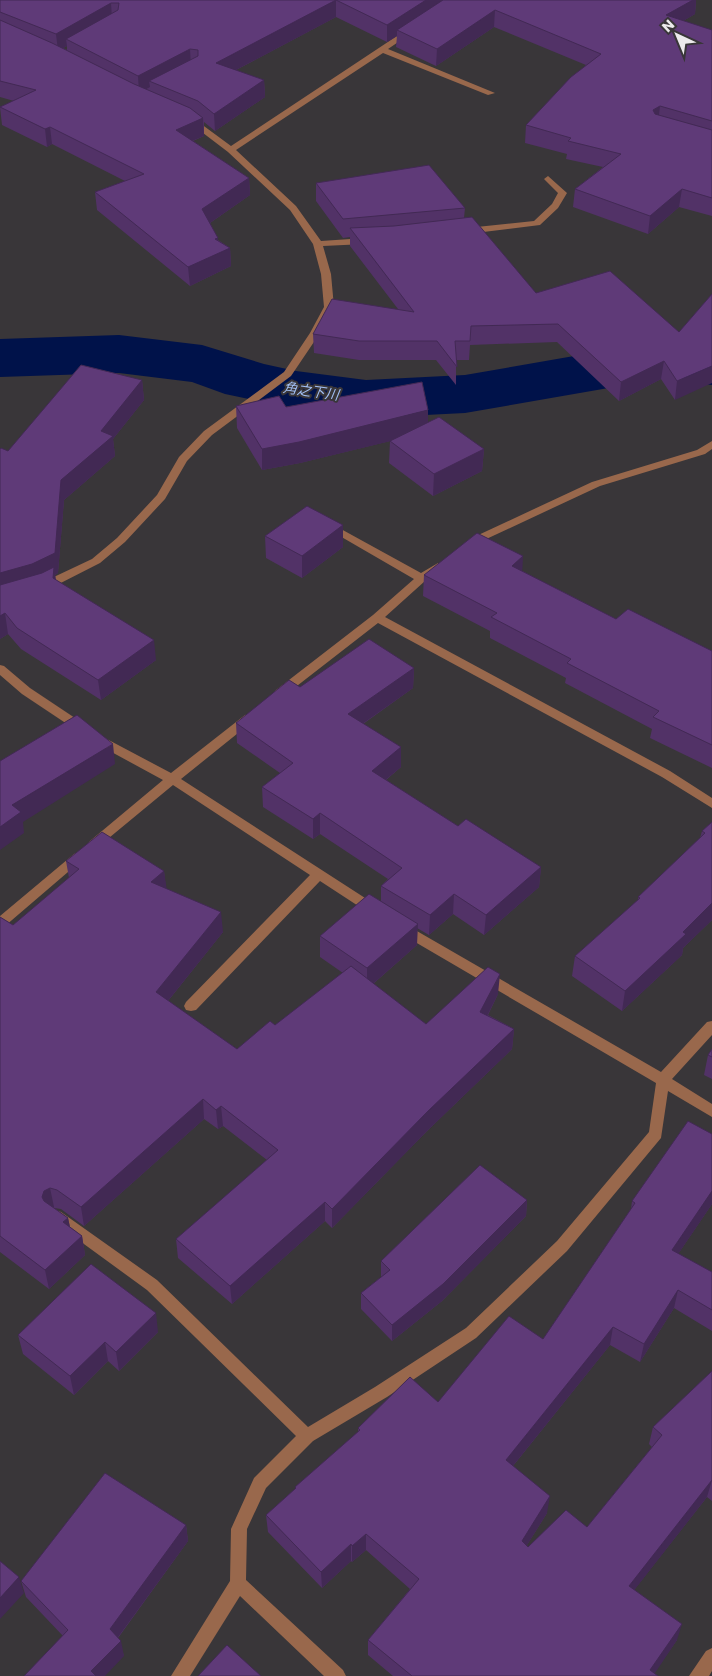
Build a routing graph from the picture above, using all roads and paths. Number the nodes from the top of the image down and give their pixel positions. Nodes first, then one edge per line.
1 (414, 29) edge
2 (383, 50) junction
3 (491, 93) dead end
4 (179, 115) edge
5 (231, 150) junction
6 (548, 179) dead end
7 (454, 233) edge
8 (375, 240) edge
9 (318, 244) junction
10 (712, 444) edge
11 (322, 522) edge
12 (462, 550) edge
13 (445, 561) edge
14 (421, 578) junction
15 (32, 591) edge
16 (377, 618) junction
17 (0, 669) edge
18 (270, 701) edge
19 (255, 713) edge
20 (172, 778) junction
21 (712, 804) edge
22 (318, 875) junction
23 (0, 923) edge
24 (191, 1006) dead end
25 (712, 1026) edge
26 (663, 1079) junction
27 (712, 1111) edge
28 (55, 1215) edge
29 (307, 1436) junction
30 (238, 1583) junction
31 (712, 1657) edge
32 (180, 1676) edge
33 (337, 1676) edge
34 (698, 1676) edge

1 - 2 street
2 - 3 street
2 - 5 street
4 - 5 street
5 - 9 street
6 - 7 street
8 - 9 street
9 - 15 street
10 - 12 street
11 - 14 street
13 - 14 street
14 - 16 street
16 - 18 street
16 - 21 street
17 - 20 street
19 - 20 street
20 - 22 street
20 - 23 street
22 - 24 street
22 - 26 street
25 - 26 street
26 - 27 street
26 - 29 street
28 - 29 street
29 - 30 street
30 - 32 street
30 - 33 street
31 - 34 street

